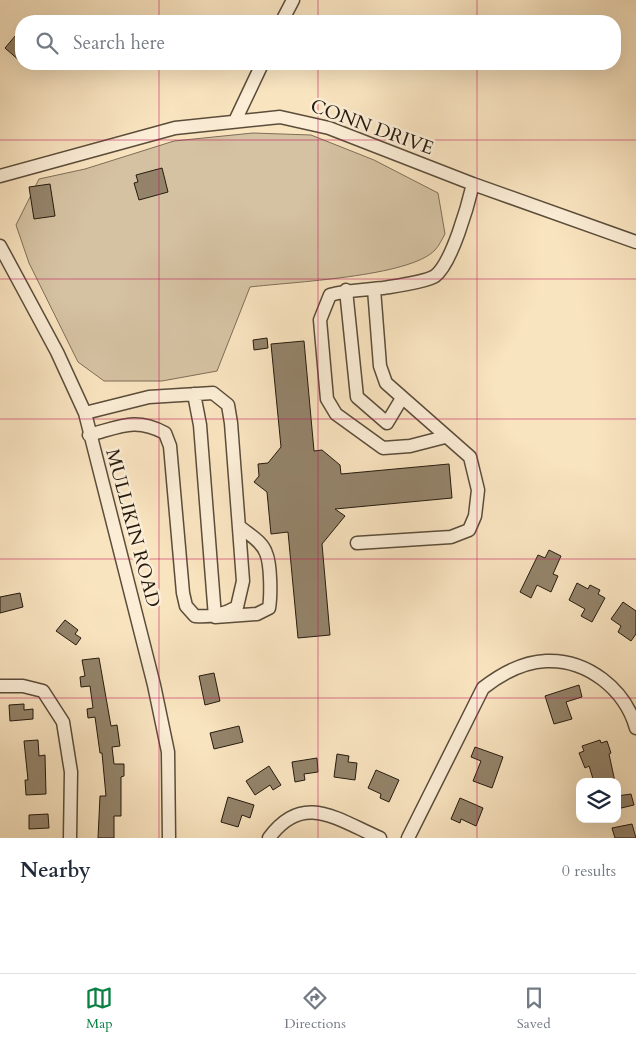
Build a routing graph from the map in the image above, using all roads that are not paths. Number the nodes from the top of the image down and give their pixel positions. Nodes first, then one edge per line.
1 (292, 0) edge
2 (285, 15) edge
3 (259, 70) edge
4 (235, 121) junction
5 (0, 176) edge
6 (473, 184) junction
7 (636, 242) edge
8 (0, 246) edge
9 (374, 289) junction
10 (346, 290) junction
11 (194, 394) junction
12 (402, 398) junction
13 (85, 413) junction
14 (89, 435) junction
15 (445, 437) junction
16 (239, 526) junction
17 (357, 544) dead end
18 (215, 617) junction
19 (0, 686) edge
20 (636, 728) edge
21 (70, 838) edge
22 (169, 838) edge
23 (268, 838) edge
24 (380, 838) edge
25 (408, 838) edge

1 - 2 street
3 - 4 street
4 - 5 street, CONN DRIVE
4 - 6 street, CONN DRIVE
6 - 7 street, CONN DRIVE
6 - 9 street
8 - 13 street, MULLIKIN ROAD
9 - 10 street
9 - 12 street
10 - 12 street
10 - 15 street
11 - 13 street
11 - 16 street
11 - 18 street
12 - 15 street
13 - 14 street, MULLIKIN ROAD
14 - 18 street
14 - 22 street, MULLIKIN ROAD
15 - 17 street
16 - 18 street
16 - 18 street
19 - 21 street
20 - 25 street
23 - 24 street

